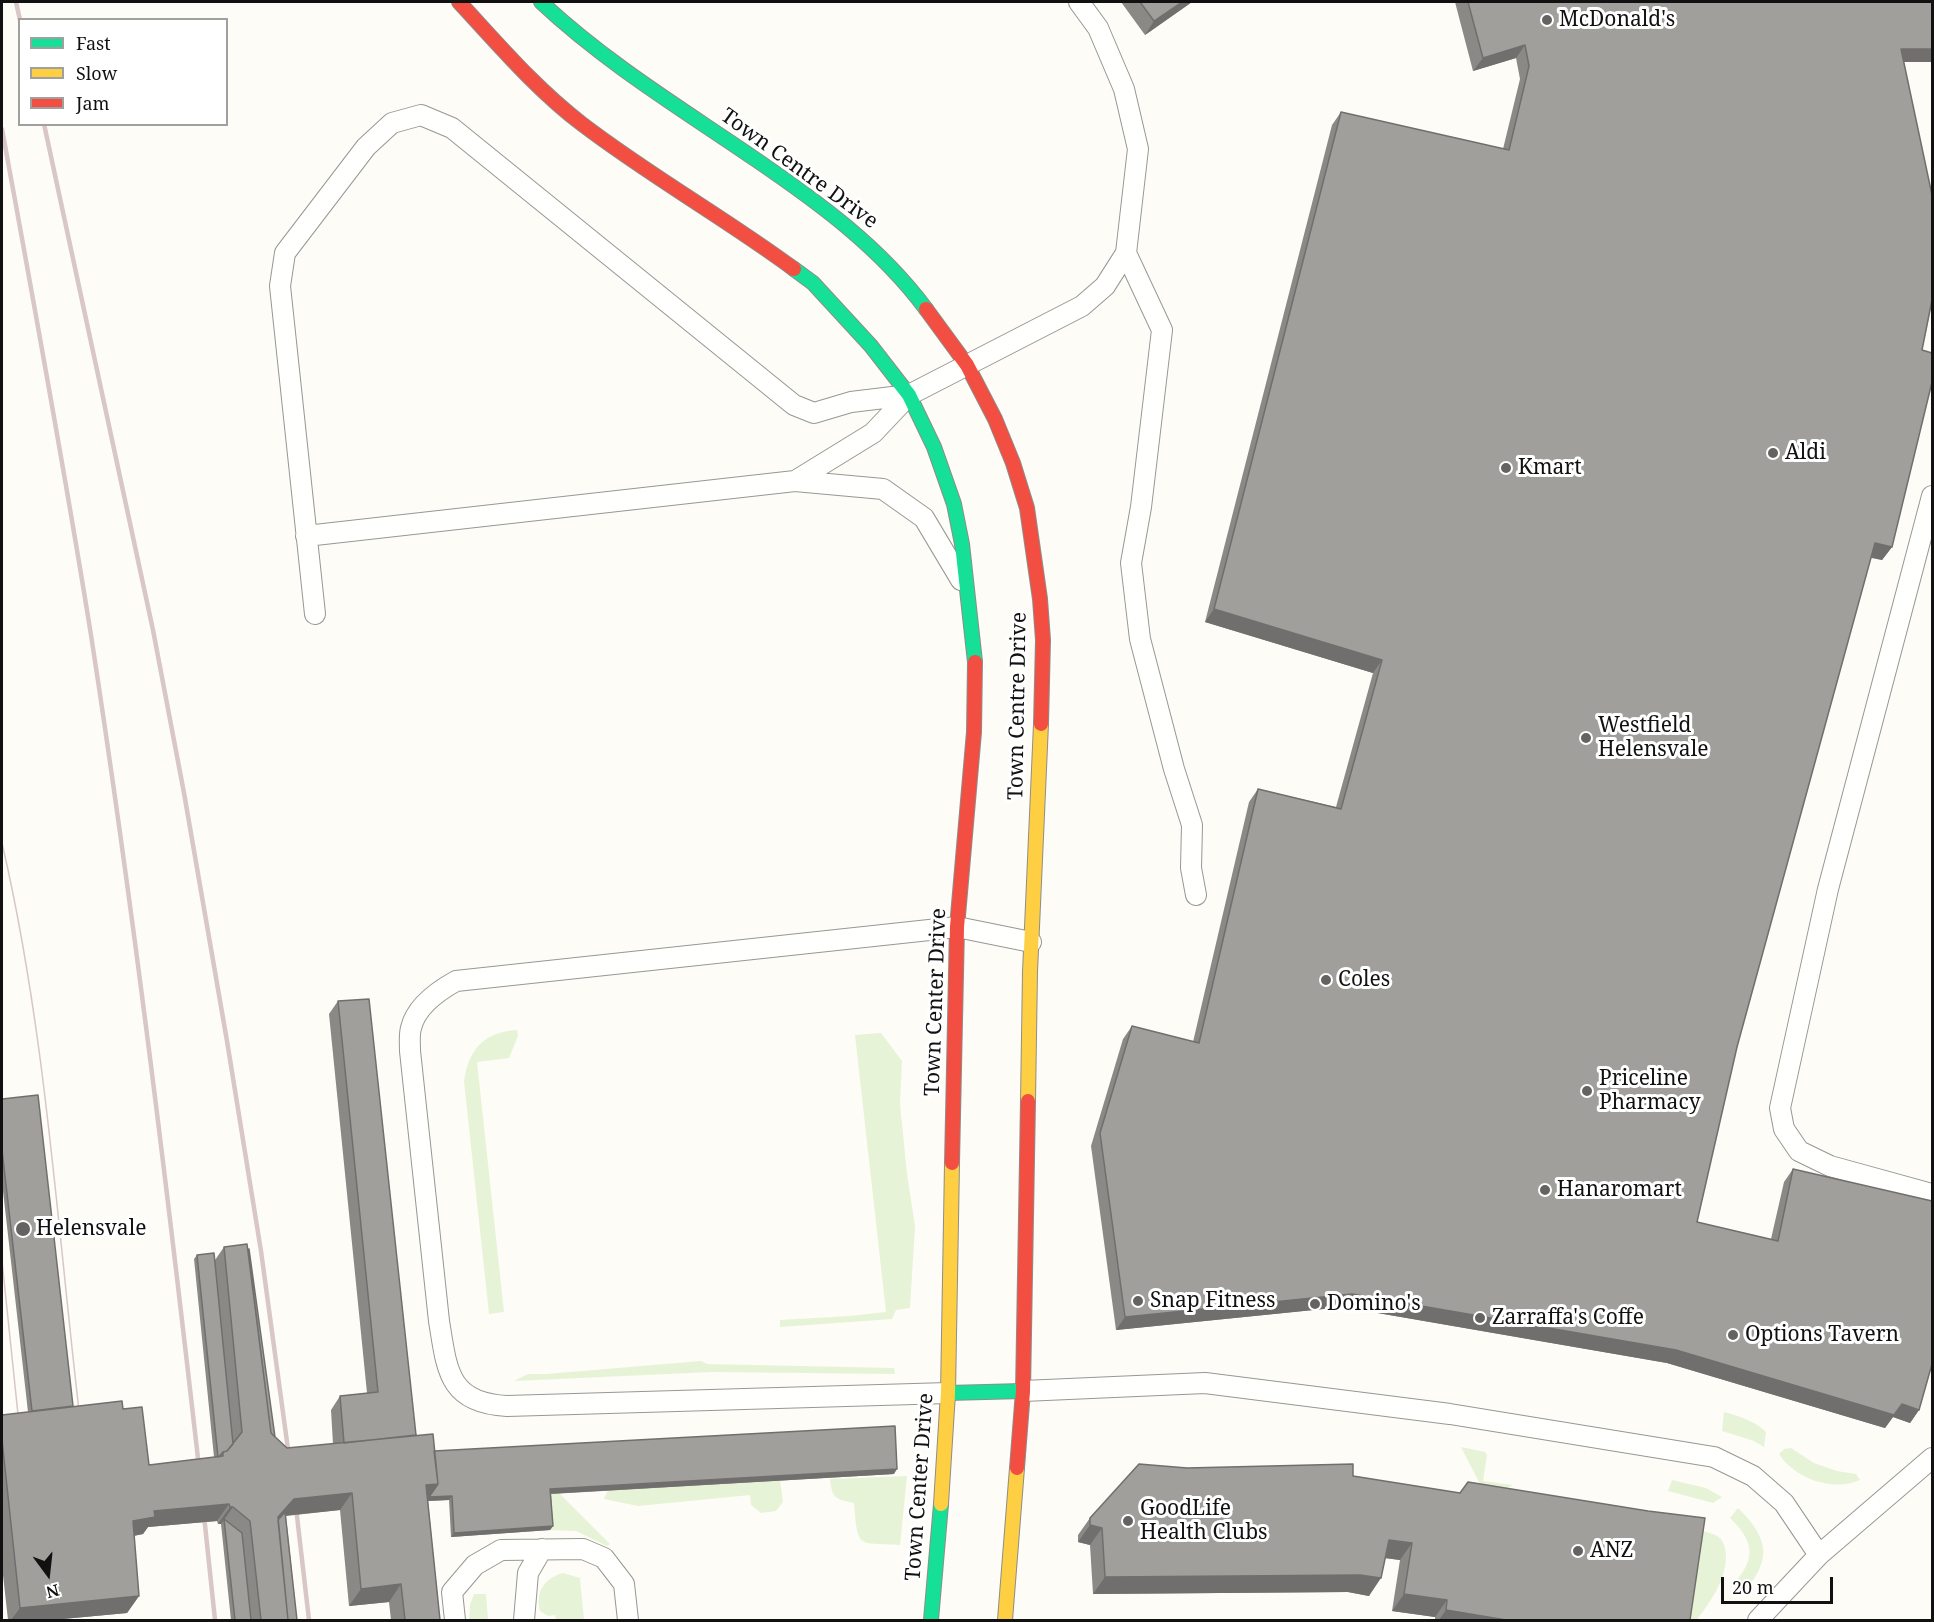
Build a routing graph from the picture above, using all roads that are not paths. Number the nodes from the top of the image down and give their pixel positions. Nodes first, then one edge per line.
1 (459, 2) edge
2 (541, 2) edge
3 (1079, 2) edge
4 (1126, 253) junction
5 (967, 365) junction
6 (909, 395) junction
7 (795, 481) junction
8 (1932, 496) edge
9 (306, 536) junction
10 (969, 596) junction
11 (315, 614) dead end
12 (1196, 895) dead end
13 (957, 927) junction
14 (1031, 942) junction
15 (1932, 1194) edge
16 (1023, 1391) junction
17 (948, 1393) junction
18 (1932, 1458) edge
19 (542, 1549) junction
20 (1819, 1555) junction
21 (455, 1620) edge
22 (524, 1620) edge
23 (628, 1620) edge
24 (931, 1620) edge
25 (1005, 1620) edge
26 (1758, 1620) edge

1 - 6 street
2 - 5 street, Town Centre Drive
3 - 4 lane
4 - 5 lane
4 - 12 lane
5 - 6 lane
5 - 14 street, Town Centre Drive
6 - 7 lane
6 - 9 lane
6 - 10 street, Town Center Drive
7 - 9 lane
7 - 10 lane
8 - 15 lane
9 - 11 lane
10 - 13 street, Town Center Drive
13 - 14 lane
13 - 17 street, Town Center Drive
13 - 17 lane
14 - 16 street
16 - 17 street
16 - 20 lane
16 - 25 street
17 - 24 street, Town Center Drive
18 - 20 lane
19 - 21 lane
19 - 22 lane
19 - 23 lane
20 - 26 lane

